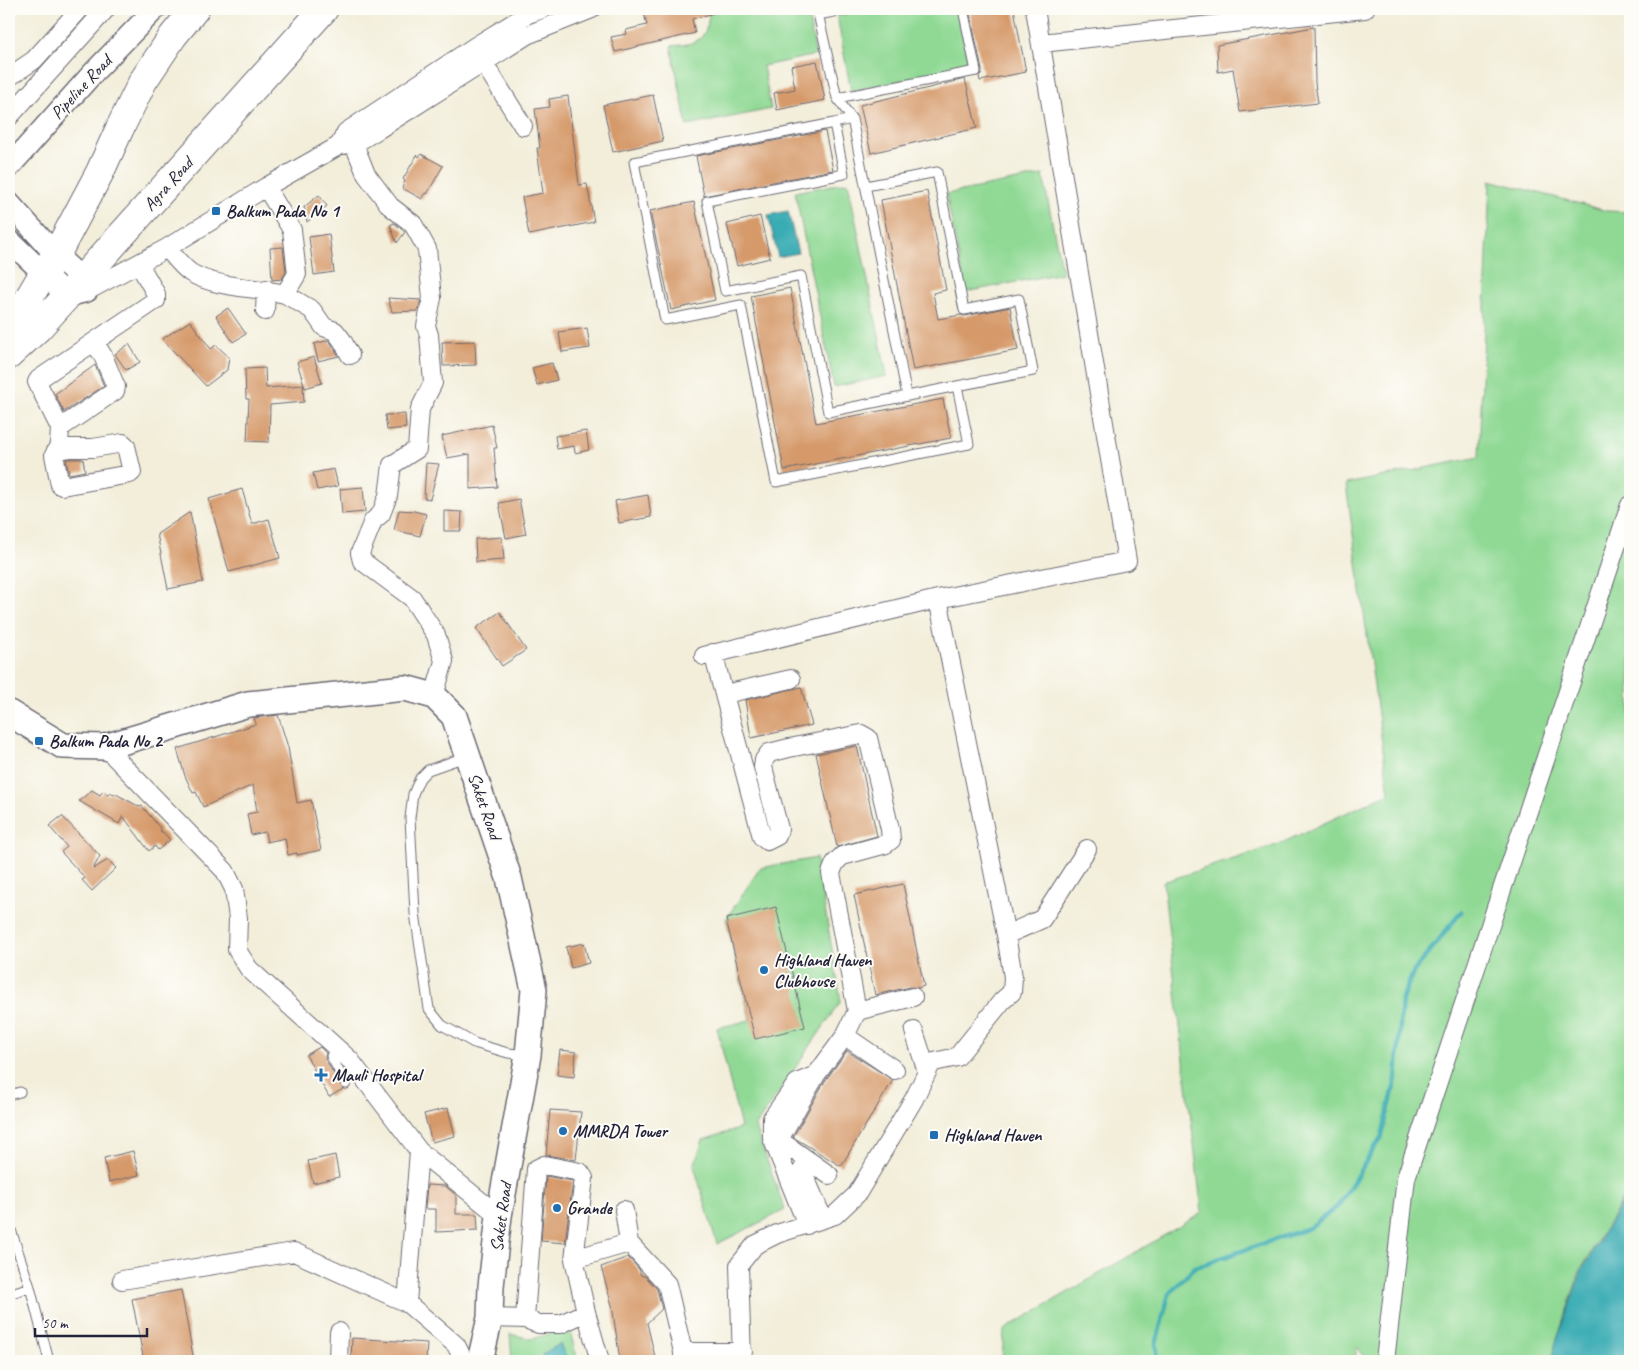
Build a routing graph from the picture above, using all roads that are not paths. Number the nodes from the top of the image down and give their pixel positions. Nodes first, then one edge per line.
1 (80, 9) edge
2 (106, 9) edge
3 (155, 9) edge
4 (195, 9) edge
5 (324, 9) edge
6 (592, 9) edge
7 (849, 9) edge
8 (963, 9) edge
9 (1035, 9) edge
10 (1365, 9) edge
11 (533, 11) edge
12 (818, 12) edge
13 (1041, 43) junction
14 (474, 47) junction
15 (484, 62) junction
16 (9, 78) edge
17 (837, 98) junction
18 (9, 117) edge
19 (852, 119) junction
20 (834, 123) junction
21 (523, 126) dead end
22 (347, 140) junction
23 (9, 167) edge
24 (866, 186) junction
25 (266, 187) junction
26 (9, 203) edge
27 (9, 240) edge
28 (167, 248) junction
29 (139, 264) junction
30 (49, 265) junction
31 (79, 289) junction
32 (266, 290) junction
33 (286, 294) junction
34 (265, 311) dead end
35 (9, 321) edge
36 (95, 342) junction
37 (350, 355) dead end
38 (9, 356) edge
39 (957, 386) junction
40 (907, 396) junction
41 (60, 428) junction
42 (57, 450) dead end
43 (1630, 505) edge
44 (938, 599) junction
45 (791, 679) dead end
46 (725, 694) junction
47 (434, 696) junction
48 (9, 714) edge
49 (105, 747) junction
50 (468, 757) junction
51 (1086, 849) dead end
52 (1006, 935) junction
53 (913, 997) dead end
54 (857, 1011) junction
55 (914, 1031) dead end
56 (845, 1036) junction
57 (335, 1054) junction
58 (528, 1056) junction
59 (895, 1070) dead end
60 (928, 1072) junction
61 (816, 1075) junction
62 (346, 1084) dead end
63 (20, 1092) dead end
64 (9, 1095) edge
65 (420, 1151) junction
66 (802, 1170) dead end
67 (829, 1174) dead end
68 (624, 1210) dead end
69 (499, 1216) junction
70 (815, 1222) junction
71 (9, 1224) edge
72 (629, 1243) junction
73 (574, 1259) junction
74 (122, 1280) dead end
75 (30, 1287) junction
76 (9, 1294) edge
77 (407, 1303) junction
78 (586, 1312) junction
79 (490, 1318) junction
80 (525, 1319) junction
81 (339, 1332) dead end
82 (683, 1356) edge
83 (742, 1357) edge
84 (49, 1361) edge
85 (338, 1361) edge
86 (464, 1361) edge
87 (480, 1361) edge
88 (600, 1361) edge
89 (1385, 1361) edge

1 - 16 street
2 - 18 street
3 - 23 street, Pipeline Road
4 - 30 highway
5 - 31 highway, Agra Road
6 - 15 street
7 - 12 lane
8 - 17 lane
9 - 13 street
10 - 13 street
11 - 14 street
12 - 17 lane
13 - 44 street
14 - 15 street
14 - 22 street
15 - 21 street
15 - 22 street
17 - 19 lane
19 - 20 lane
19 - 24 lane
20 - 39 lane
20 - 40 lane
22 - 25 street
22 - 47 street
24 - 39 lane
24 - 40 lane
25 - 28 street
25 - 33 street
26 - 30 street
27 - 30 street
28 - 29 street
28 - 32 street
29 - 31 street
29 - 36 street
30 - 31 street
30 - 35 highway
31 - 38 highway, Agra Road
32 - 33 street
32 - 34 street
33 - 37 street
36 - 41 street
36 - 41 street
39 - 40 lane
41 - 42 street
43 - 89 street
44 - 46 street
44 - 52 street
45 - 46 street
46 - 54 street
47 - 49 main road, Saket Road
47 - 50 main road, Saket Road
48 - 49 main road, Saket Road
49 - 57 street
50 - 58 main road, Saket Road
50 - 58 lane
51 - 52 street
52 - 60 street
53 - 54 street
54 - 56 street
55 - 60 street
56 - 59 street
56 - 61 street
57 - 62 lane
57 - 65 street
58 - 69 main road, Saket Road
60 - 70 street
61 - 67 street
61 - 70 street
63 - 64 lane
65 - 69 street
65 - 77 street
66 - 70 street
68 - 72 street
69 - 79 main road, Saket Road
70 - 83 street
71 - 75 lane
72 - 73 street
72 - 82 street
73 - 78 street
73 - 80 street
74 - 77 street
75 - 76 lane
75 - 84 lane
77 - 86 street
78 - 80 street
78 - 88 street
79 - 80 street
79 - 87 main road, Saket Road
81 - 85 street
82 - 83 street

